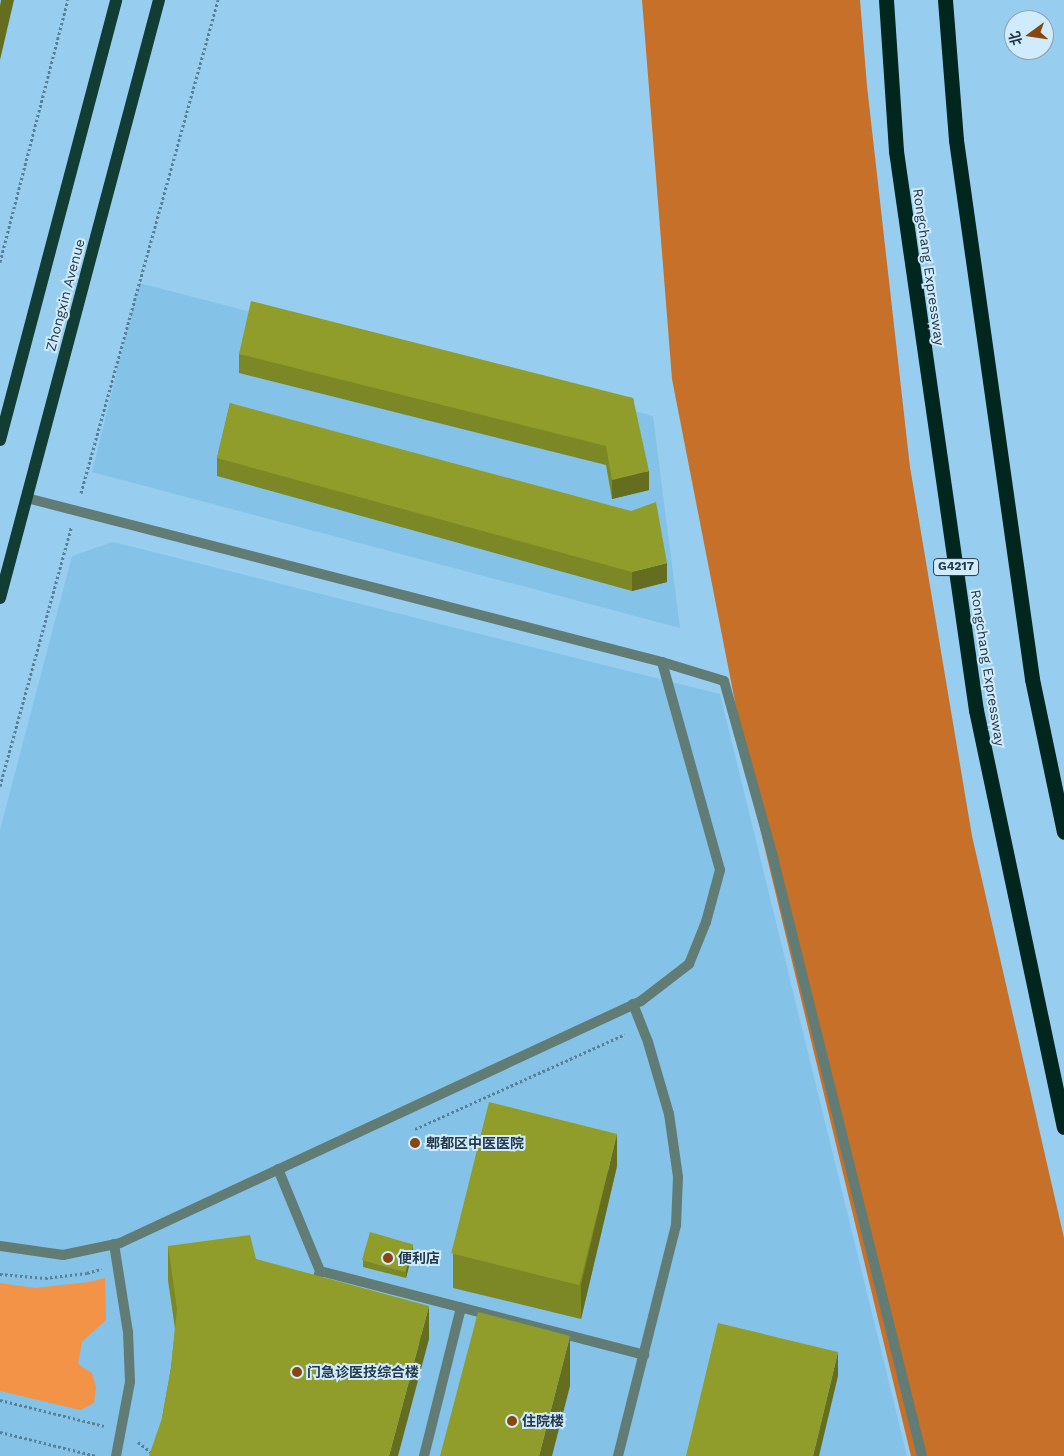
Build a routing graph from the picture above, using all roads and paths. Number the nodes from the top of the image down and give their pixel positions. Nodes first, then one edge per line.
1 (68, 0) edge
2 (116, 0) edge
3 (159, 0) edge
4 (218, 0) edge
5 (886, 0) edge
6 (945, 0) edge
7 (0, 262) edge
8 (0, 440) edge
9 (27, 498) junction
10 (76, 511) junction
11 (0, 598) edge
12 (662, 662) junction
13 (0, 786) edge
14 (1064, 832) edge
15 (633, 1004) junction
16 (1064, 1127) edge
17 (278, 1169) junction
18 (114, 1244) junction
19 (0, 1246) edge
20 (320, 1271) junction
21 (315, 1290) edge
22 (462, 1308) junction
23 (644, 1354) junction
24 (0, 1400) edge
25 (122, 1431) junction
26 (0, 1432) edge
27 (96, 1456) edge
28 (116, 1456) edge
29 (156, 1456) edge
30 (424, 1456) edge
31 (618, 1456) edge
32 (922, 1456) edge

1 - 7 path
2 - 8 main road, Zhongxin Avenue
3 - 9 main road, Zhongxin Avenue
4 - 10 path
5 - 16 highway, Rongchang Expressway / G4217
6 - 14 highway
9 - 10 street
9 - 11 main road, Zhongxin Avenue
10 - 12 street
10 - 13 path
12 - 15 street
12 - 32 street
15 - 17 street
15 - 23 street
17 - 18 street
17 - 20 street
18 - 19 street
18 - 25 street
20 - 21 street
20 - 22 street
22 - 23 street
22 - 30 street
23 - 31 street
24 - 25 path
25 - 28 street
25 - 29 path
26 - 27 path

